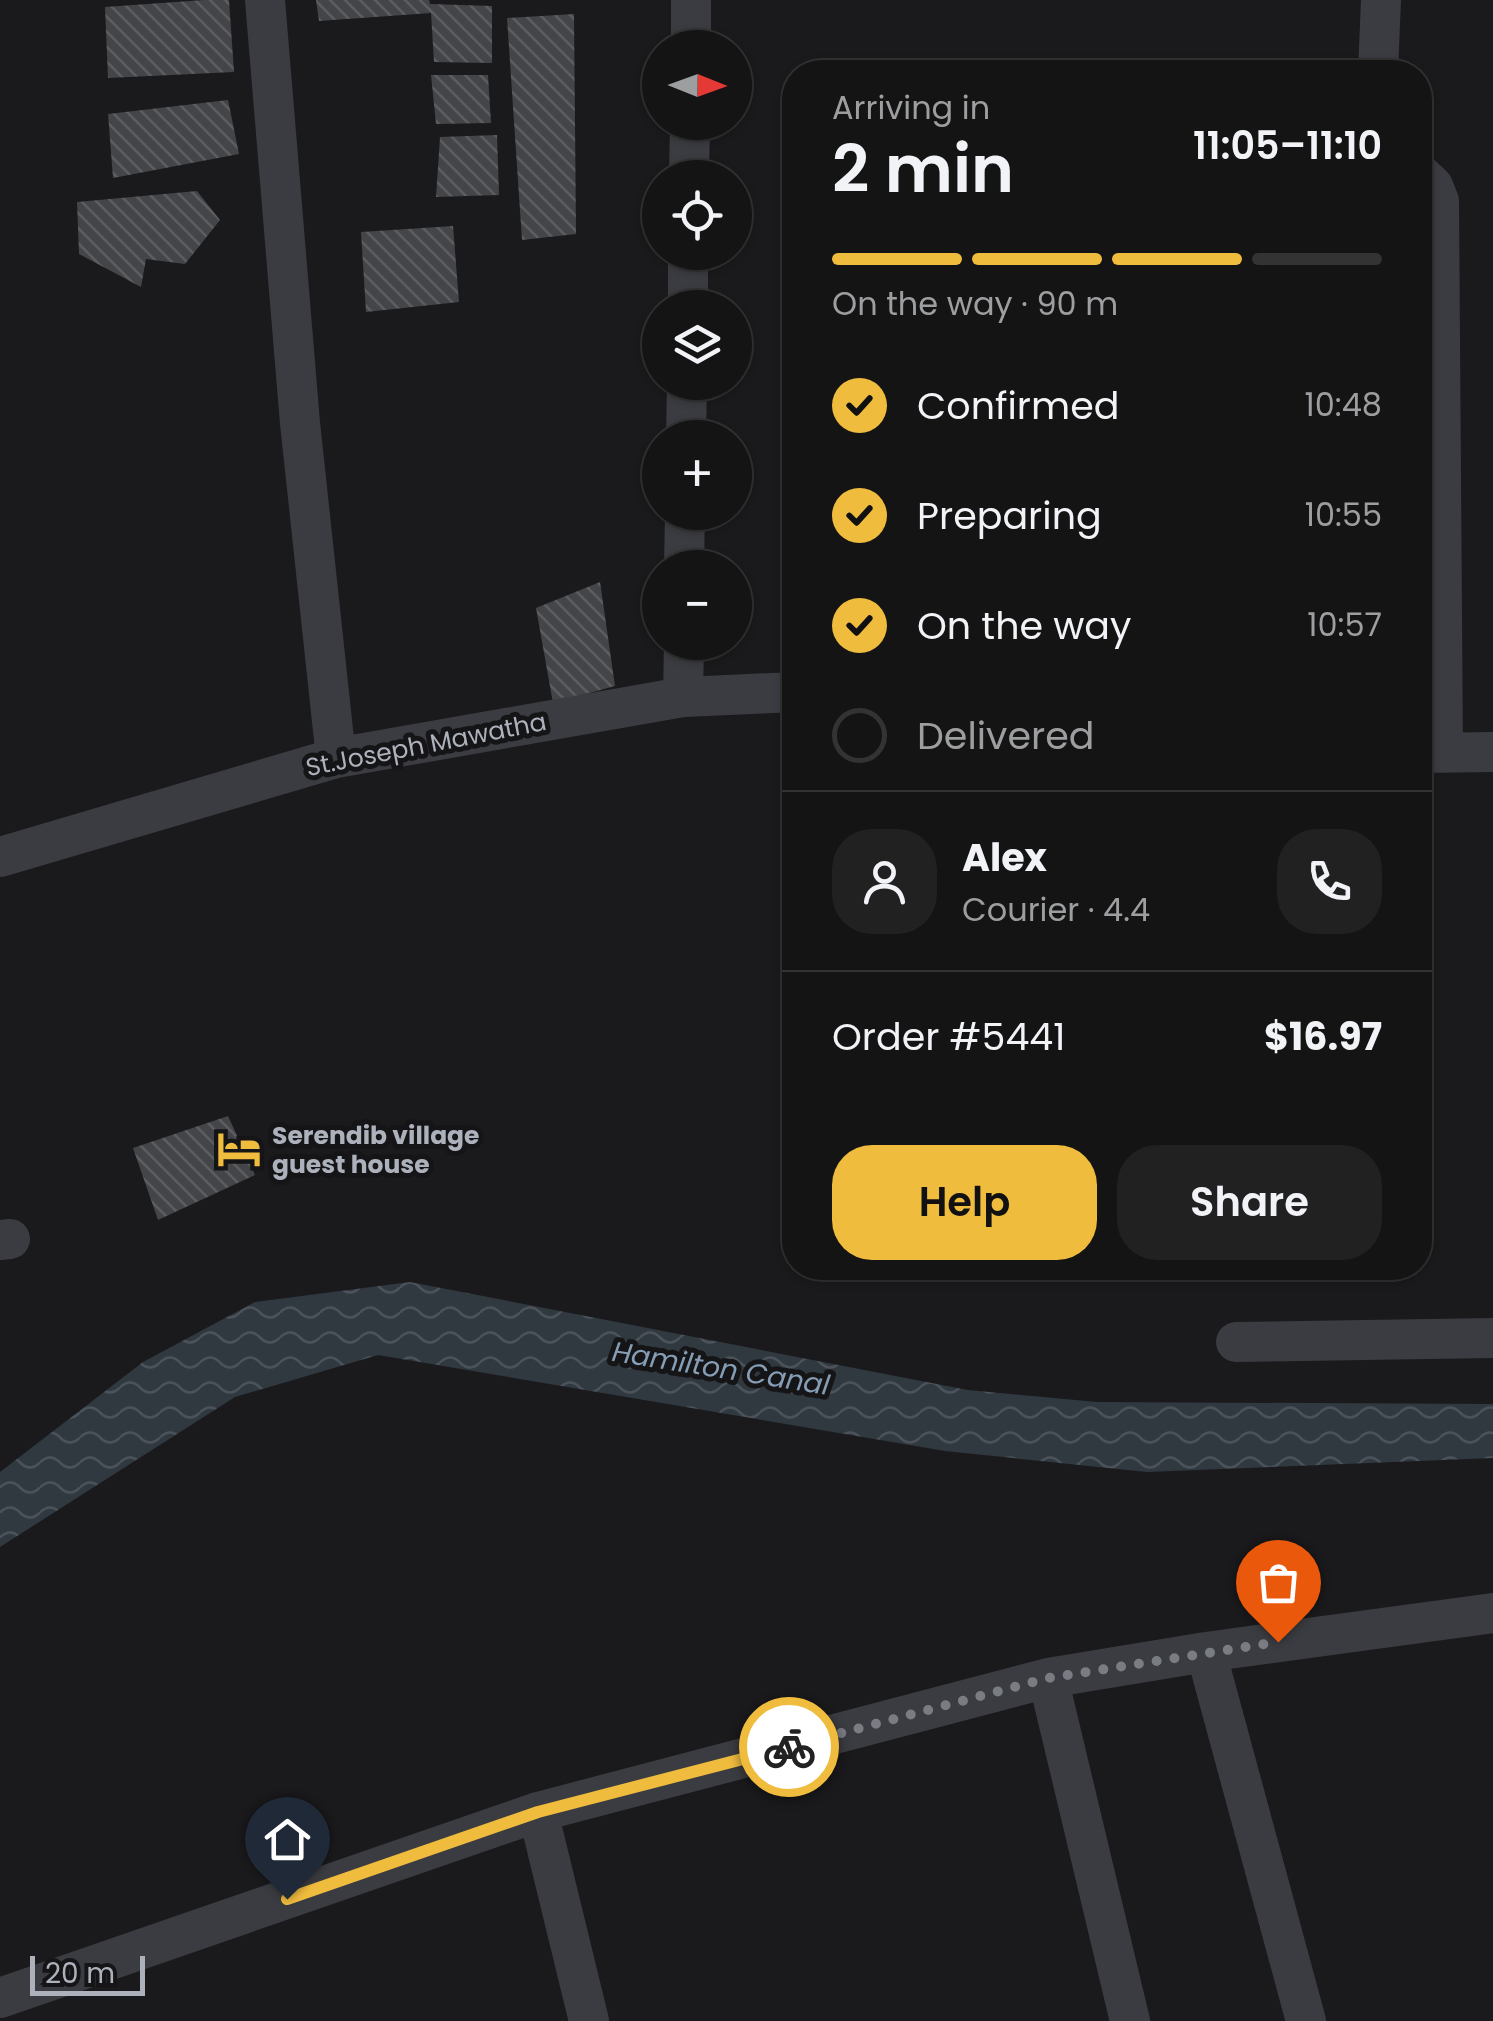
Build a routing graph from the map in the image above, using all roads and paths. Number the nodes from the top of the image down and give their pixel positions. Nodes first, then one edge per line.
1 (265, 0) edge
2 (691, 0) edge
3 (1381, 0) edge
4 (690, 30) edge
5 (1378, 60) edge
6 (1432, 185) edge
7 (684, 660) edge
8 (782, 693) edge
9 (683, 697) junction
10 (1432, 752) edge
11 (1493, 752) edge
12 (336, 758) junction
13 (0, 857) edge
14 (1493, 1338) edge
15 (1236, 1342) dead end
16 (1493, 1612) edge
17 (1206, 1652) junction
18 (1048, 1678) junction
19 (538, 1812) junction
20 (0, 1998) edge
21 (589, 2021) edge
22 (1130, 2021) edge
23 (1306, 2021) edge

1 - 12 street
2 - 4 street
3 - 5 street
6 - 10 street
7 - 9 street
8 - 9 street, St.Joseph Mawatha
9 - 12 street, St.Joseph Mawatha
10 - 11 street
12 - 13 street, St.Joseph Mawatha
14 - 15 street
16 - 17 street
17 - 18 street
17 - 23 street
18 - 19 street
18 - 22 street
19 - 20 street
19 - 21 street

